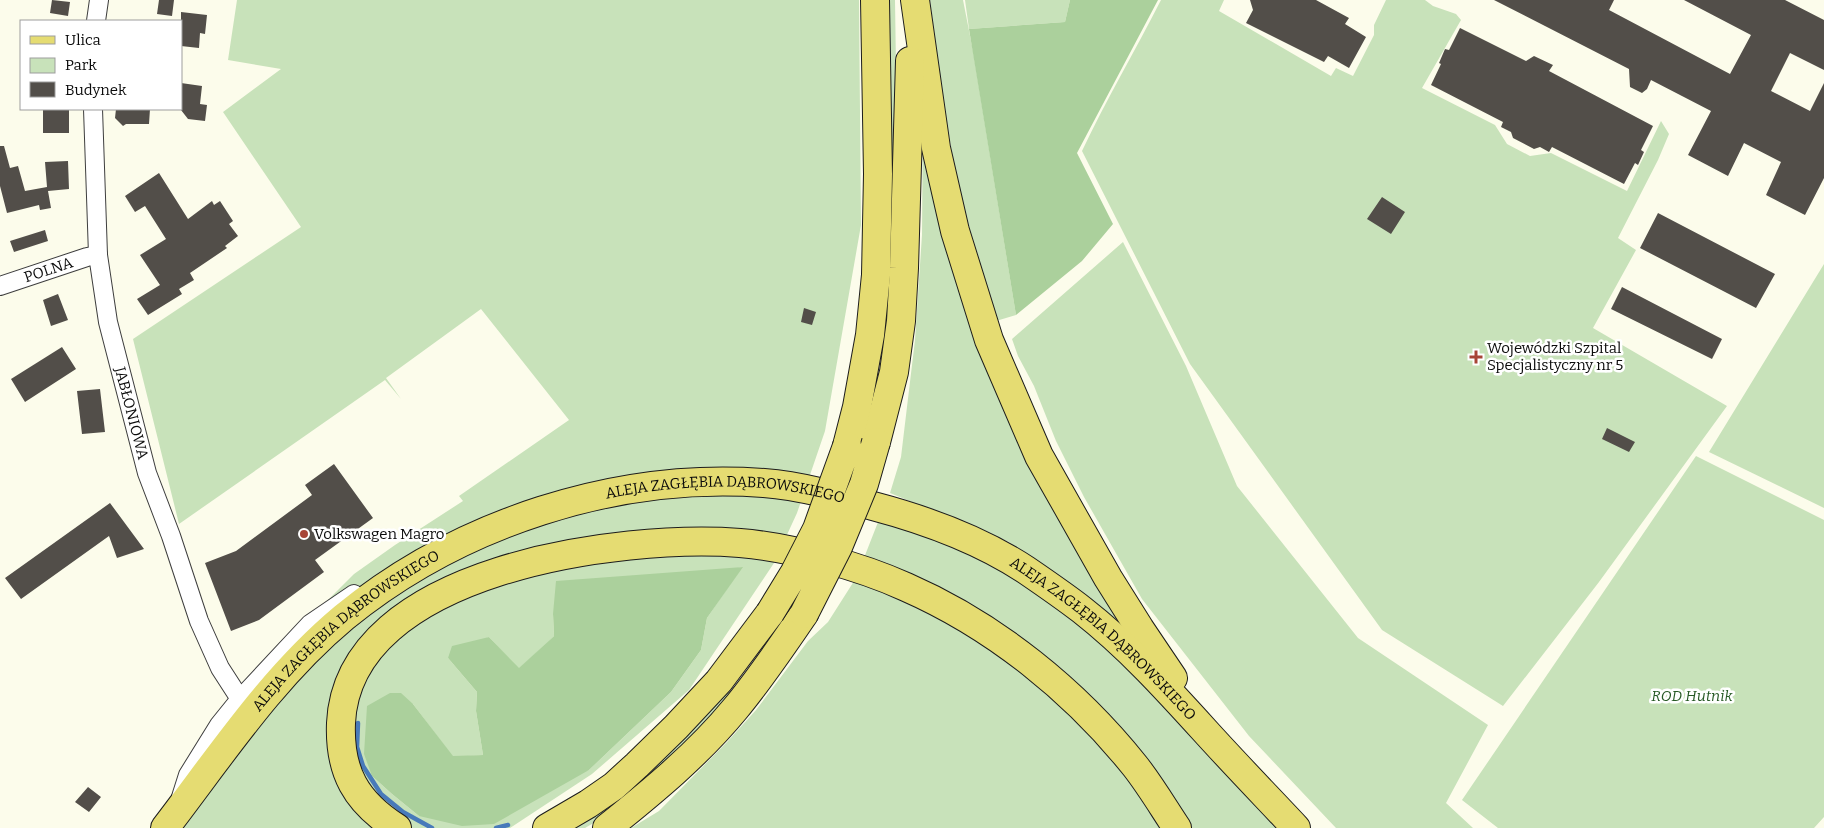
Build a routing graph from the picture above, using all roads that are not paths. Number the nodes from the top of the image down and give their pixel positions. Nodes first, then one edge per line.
1 (99, 0) edge
2 (875, 0) edge
3 (913, 0) edge
4 (96, 20) edge
5 (93, 110) edge
6 (98, 255) junction
7 (0, 286) edge
8 (412, 570) junction
9 (240, 699) junction
10 (1227, 755) junction
11 (171, 820) edge
12 (397, 828) edge
13 (547, 828) edge
14 (607, 828) edge
15 (1177, 828) edge
16 (1296, 828) edge

1 - 4 street
2 - 13 main road, bridge
3 - 10 main road
3 - 14 main road, bridge
5 - 6 street, JABŁONIOWA
6 - 7 street, POLNA
6 - 9 street, JABŁONIOWA
8 - 9 street
8 - 10 main road, ALEJA ZAGŁĘBIA DĄBROWSKIEGO
8 - 11 main road, ALEJA ZAGŁĘBIA DĄBROWSKIEGO
9 - 11 street
10 - 16 main road, ALEJA ZAGŁĘBIA DĄBROWSKIEGO
12 - 15 main road

